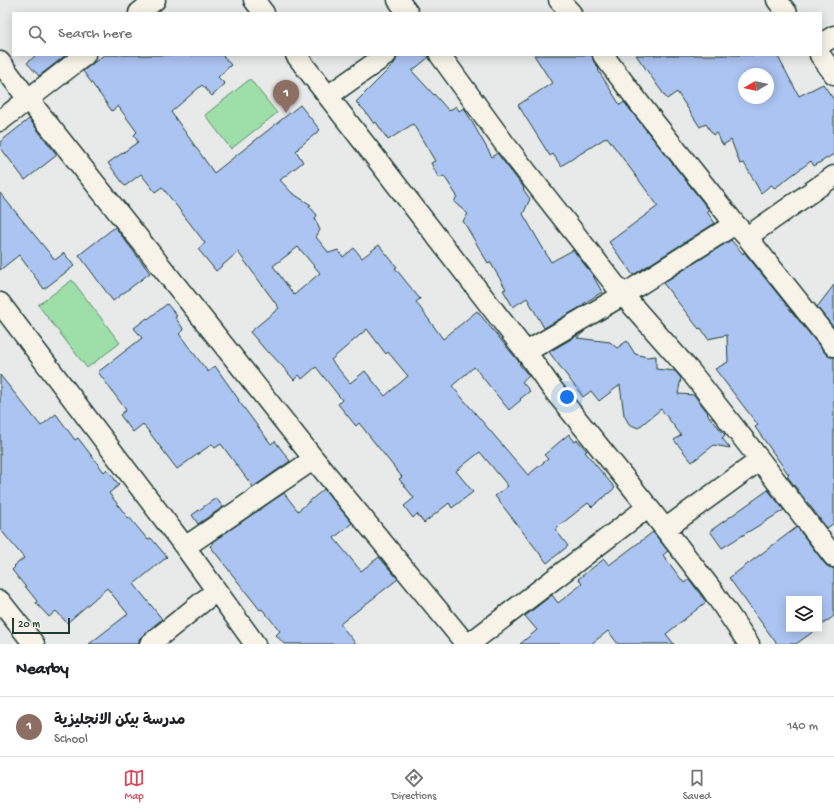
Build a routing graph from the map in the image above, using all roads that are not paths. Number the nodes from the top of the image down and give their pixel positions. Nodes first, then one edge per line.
1 (155, 0) edge
2 (254, 0) edge
3 (398, 0) edge
4 (559, 0) edge
5 (777, 0) edge
6 (140, 12) edge
7 (263, 12) edge
8 (407, 12) edge
9 (569, 12) edge
10 (786, 12) edge
11 (834, 36) edge
12 (822, 43) edge
13 (84, 56) edge
14 (297, 56) edge
15 (385, 56) edge
16 (441, 56) edge
17 (604, 56) edge
18 (821, 56) edge
19 (0, 62) edge
20 (834, 74) edge
21 (328, 96) junction
22 (28, 99) junction
23 (0, 121) edge
24 (834, 176) edge
25 (741, 231) junction
26 (623, 295) junction
27 (0, 303) edge
28 (834, 346) edge
29 (526, 352) junction
30 (314, 459) junction
31 (760, 460) junction
32 (648, 507) junction
33 (665, 529) junction
34 (184, 547) junction
35 (834, 557) edge
36 (216, 591) junction
37 (0, 601) edge
38 (34, 644) edge
39 (150, 644) edge
40 (255, 644) edge
41 (466, 644) edge
42 (469, 644) edge
43 (749, 644) edge

1 - 6 street
2 - 7 street
3 - 8 street
4 - 9 street
5 - 10 street
11 - 12 street
13 - 22 street
14 - 21 street
15 - 21 street
16 - 26 street
17 - 25 street
18 - 20 street
19 - 22 street
21 - 29 street
22 - 23 street
22 - 30 street
24 - 25 street
25 - 26 street
25 - 28 street
26 - 29 street
26 - 31 street
27 - 34 street
29 - 32 street
30 - 34 street
30 - 41 street
31 - 33 street
31 - 35 street
32 - 33 street
32 - 42 street
33 - 43 street
34 - 36 street
36 - 39 street
36 - 40 street
37 - 38 street

